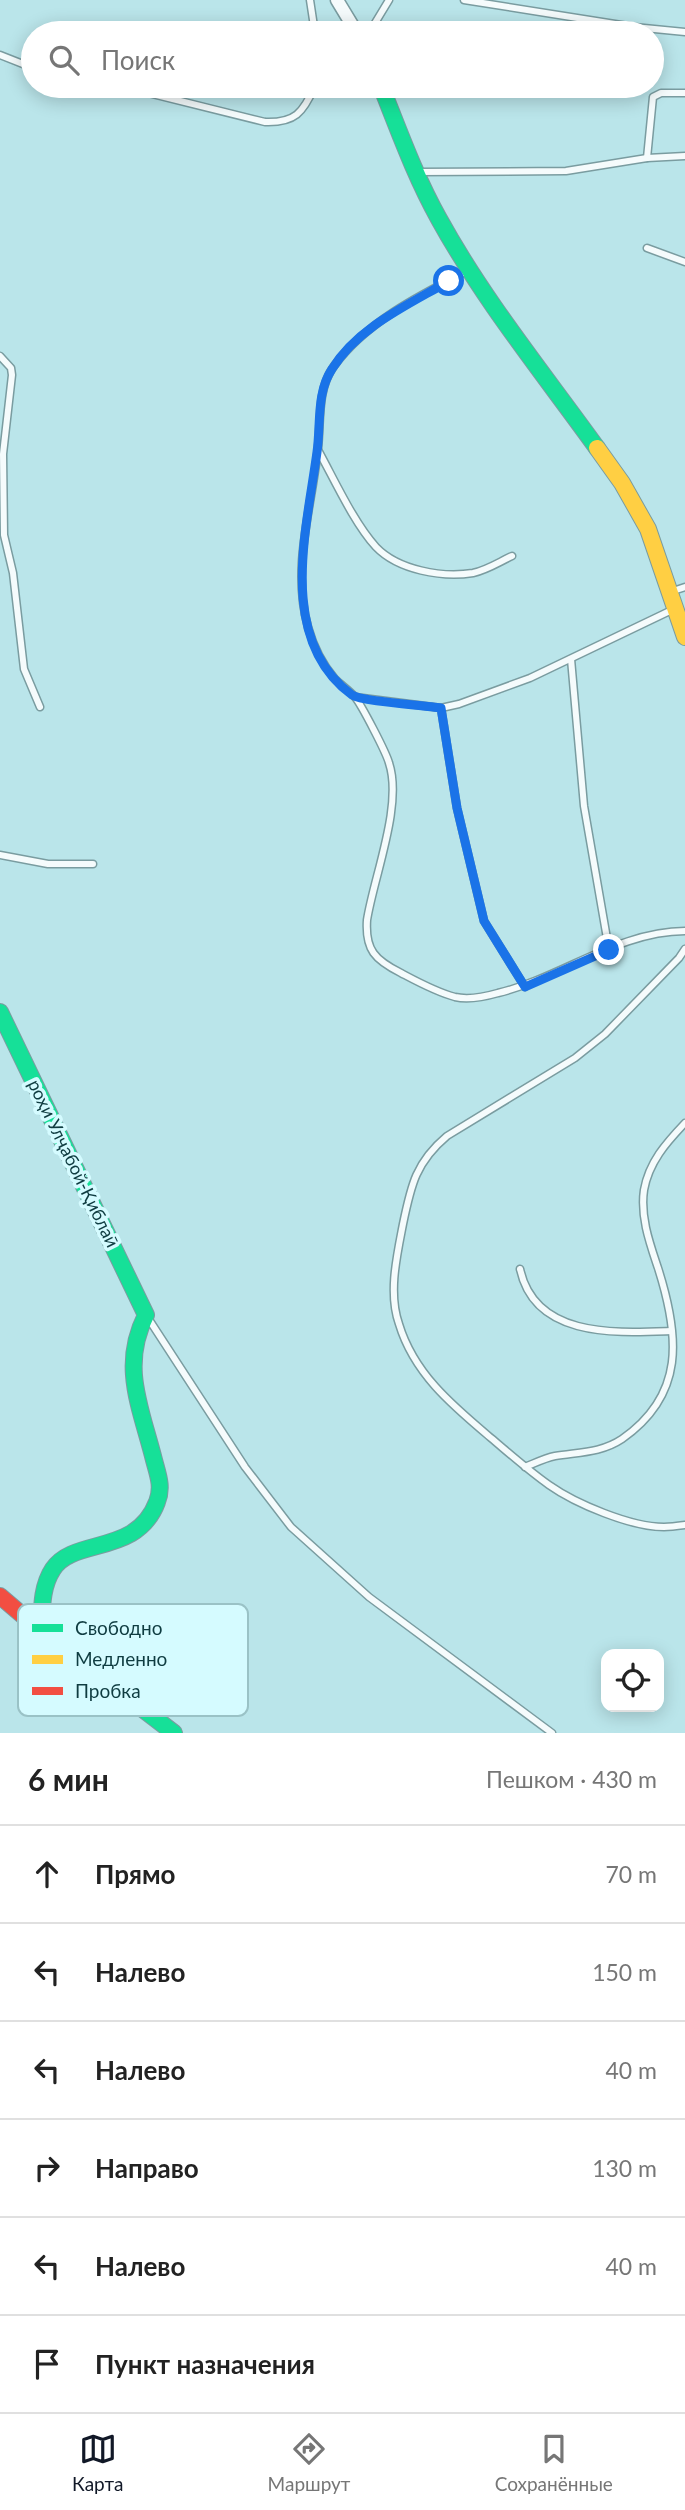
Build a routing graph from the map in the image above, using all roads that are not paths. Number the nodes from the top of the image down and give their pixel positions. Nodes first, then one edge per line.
1 (310, 0) edge
2 (337, 0) edge
3 (389, 0) edge
4 (464, 0) edge
5 (313, 21) edge
6 (350, 21) edge
7 (376, 21) edge
8 (596, 21) edge
9 (664, 30) edge
10 (685, 32) edge
11 (0, 55) edge
12 (21, 63) edge
13 (664, 93) edge
14 (685, 93) edge
15 (167, 98) edge
16 (309, 98) edge
17 (386, 98) edge
18 (653, 98) edge
19 (685, 156) edge
20 (647, 158) junction
21 (415, 172) junction
22 (647, 248) dead end
23 (685, 262) edge
24 (470, 270) junction
25 (0, 356) edge
26 (318, 450) junction
27 (512, 556) dead end
28 (677, 590) edge
29 (675, 608) junction
30 (685, 636) edge
31 (570, 659) junction
32 (355, 697) junction
33 (40, 707) dead end
34 (441, 708) junction
35 (0, 855) edge
36 (93, 864) dead end
37 (685, 932) edge
38 (685, 949) edge
39 (609, 950) junction
40 (525, 987) junction
41 (0, 1012) edge
42 (685, 1123) edge
43 (520, 1269) dead end
44 (146, 1315) junction
45 (671, 1331) junction
46 (525, 1467) junction
47 (685, 1525) edge
48 (0, 1596) edge
49 (44, 1604) edge
50 (18, 1612) edge
51 (152, 1716) edge
52 (174, 1733) edge
53 (552, 1733) edge

1 - 5 lane
2 - 6 street
3 - 7 lane
4 - 8 lane
9 - 10 lane
11 - 12 lane
13 - 14 lane
15 - 16 lane
17 - 21 street
18 - 20 lane
19 - 20 lane
20 - 21 lane
21 - 24 street
22 - 23 lane
24 - 26 lane
24 - 28 street
25 - 33 lane
26 - 27 lane
26 - 32 lane
28 - 29 street
29 - 30 street
29 - 31 lane
31 - 34 lane
31 - 39 lane
32 - 34 lane
32 - 40 lane
34 - 40 lane
35 - 36 lane
37 - 39 lane
38 - 46 lane
39 - 40 lane
41 - 44 street, роҳи Улҷабой-Қиблаӣ
42 - 45 lane
43 - 45 lane
44 - 49 street
44 - 53 lane
45 - 46 lane
46 - 47 lane
48 - 50 street
51 - 52 street

